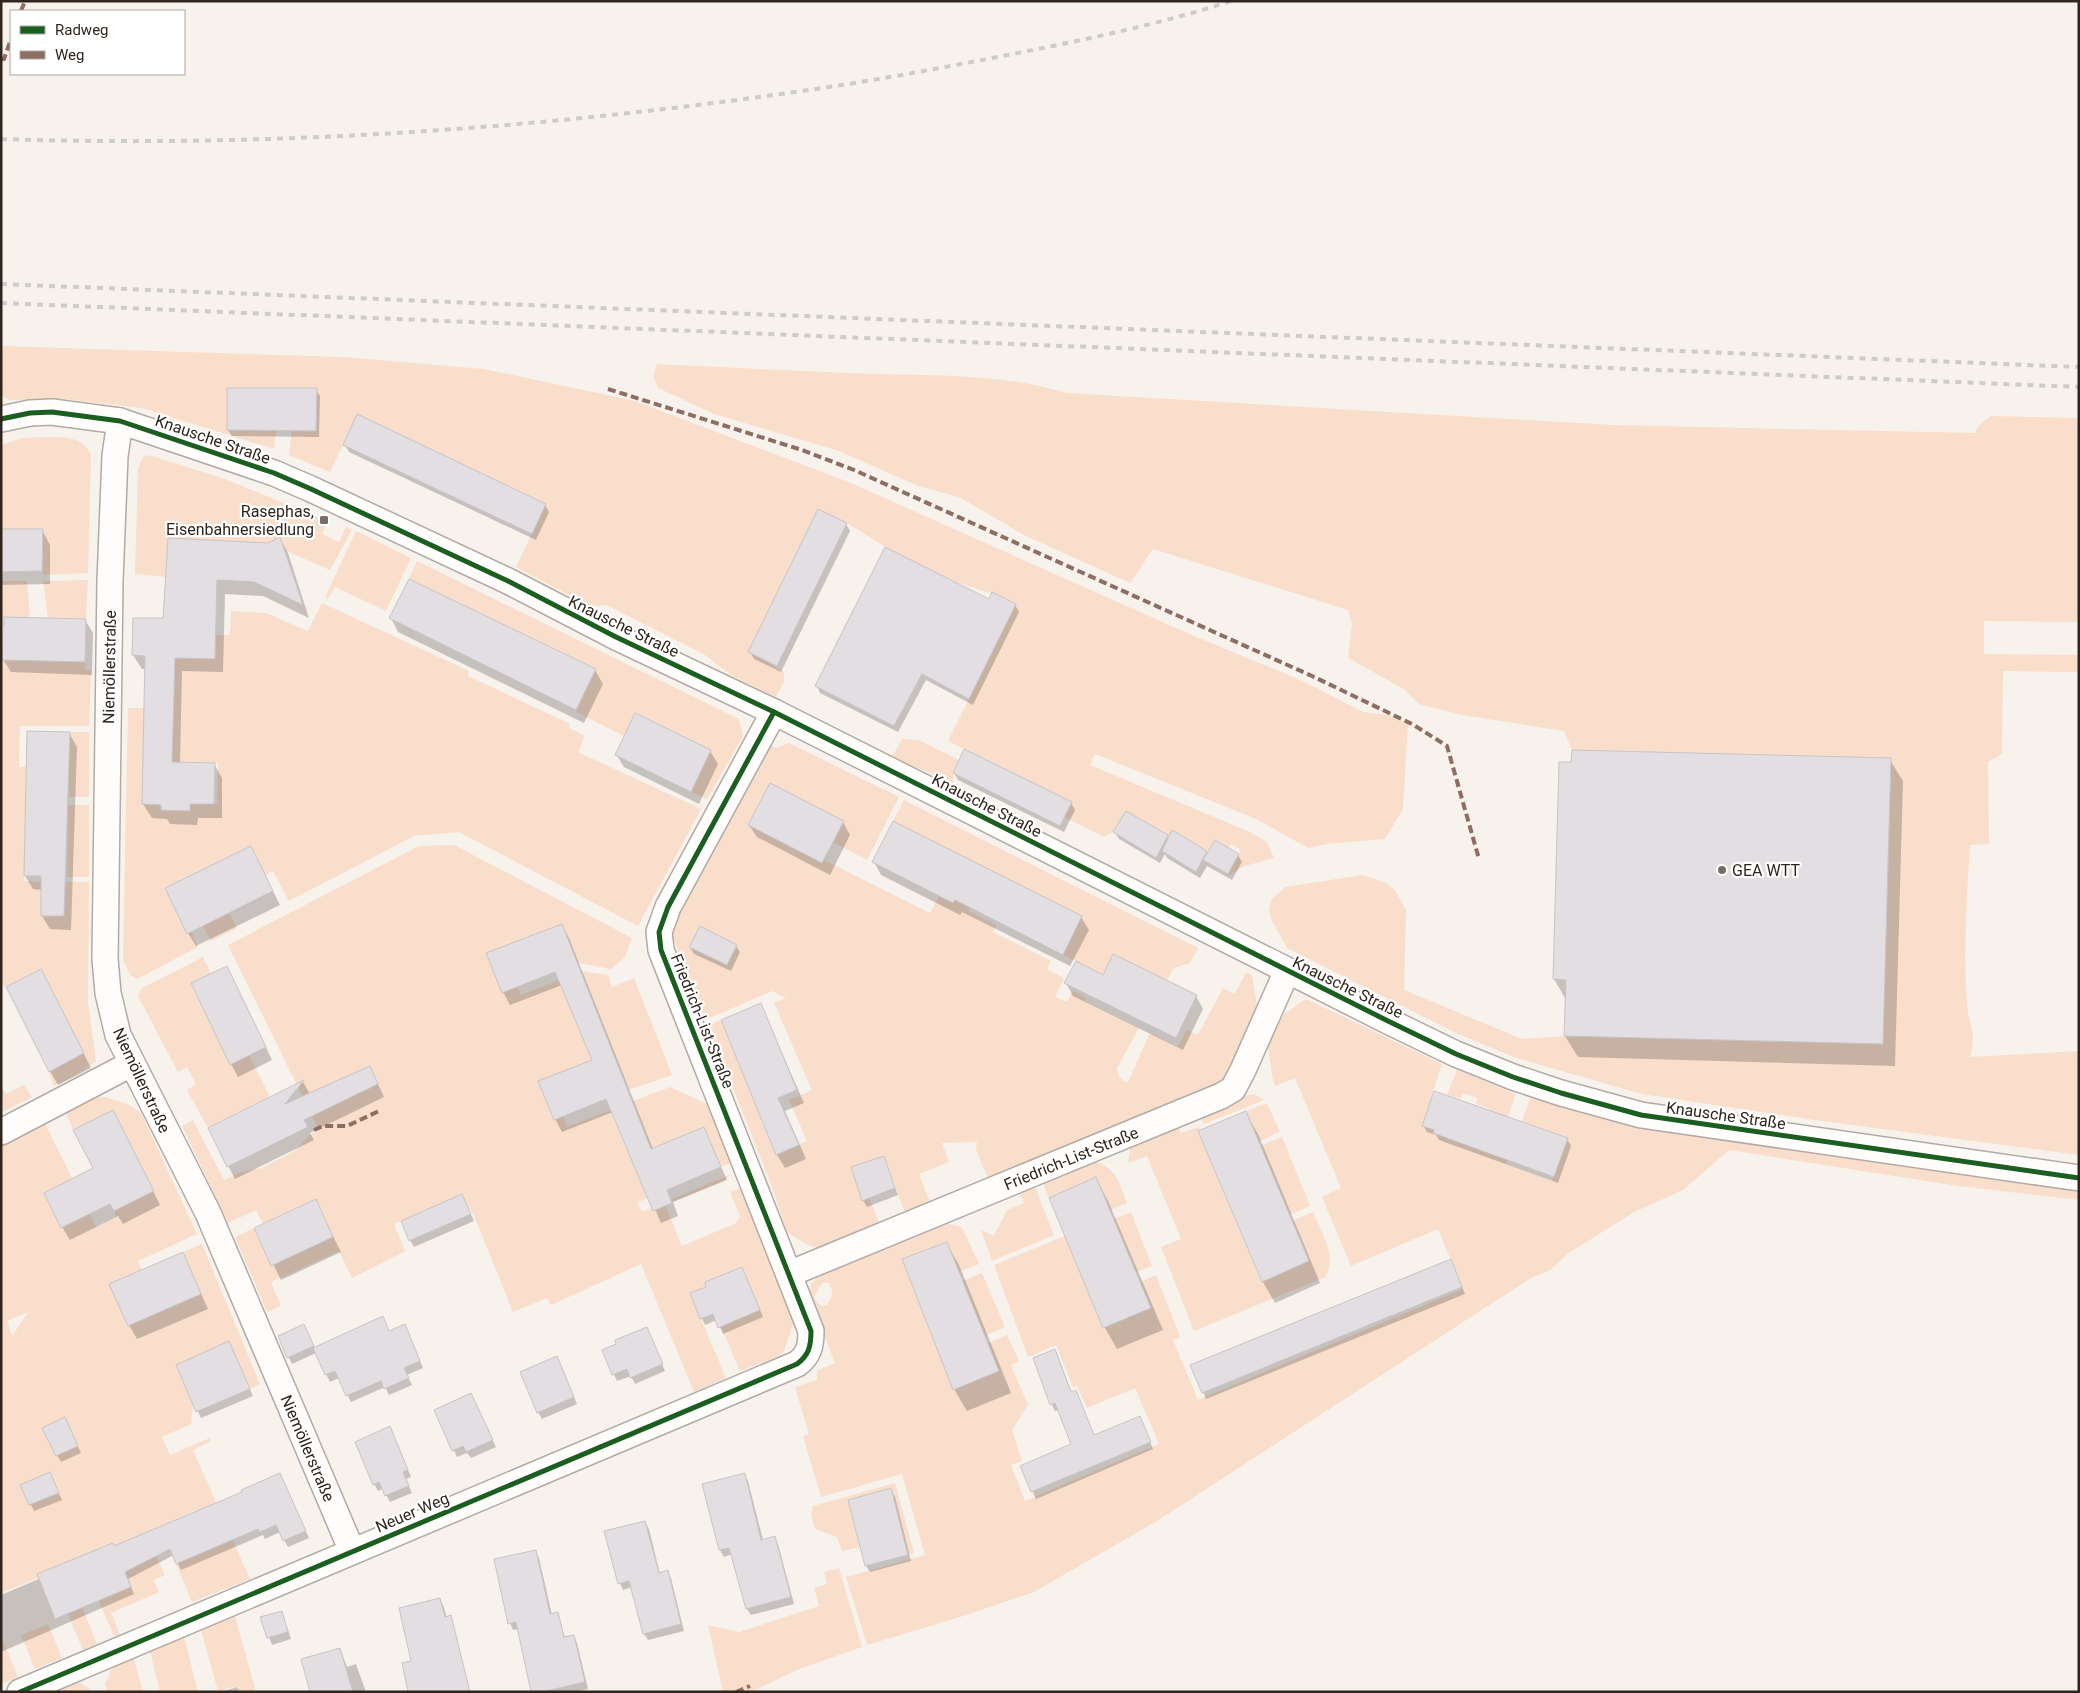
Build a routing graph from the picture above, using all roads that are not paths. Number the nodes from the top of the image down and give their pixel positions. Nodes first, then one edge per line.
1 (1, 419) edge
2 (120, 421) junction
3 (774, 712) junction
4 (1287, 971) junction
5 (131, 1064) junction
6 (1, 1132) edge
7 (2079, 1178) edge
8 (789, 1274) junction
9 (809, 1351) joint
10 (352, 1551) junction
11 (20, 1692) edge

1 - 2 street, Knausche Straße
2 - 3 street, Knausche Straße
2 - 5 street, Niemöllerstraße
3 - 4 street, Knausche Straße
3 - 8 street, Friedrich-List-Straße
4 - 7 street, Knausche Straße
4 - 8 street, Friedrich-List-Straße
5 - 6 street
5 - 10 street, Niemöllerstraße
8 - 9 street, Friedrich-List-Straße
9 - 10 street, Neuer Weg
10 - 11 street, Neuer Weg

